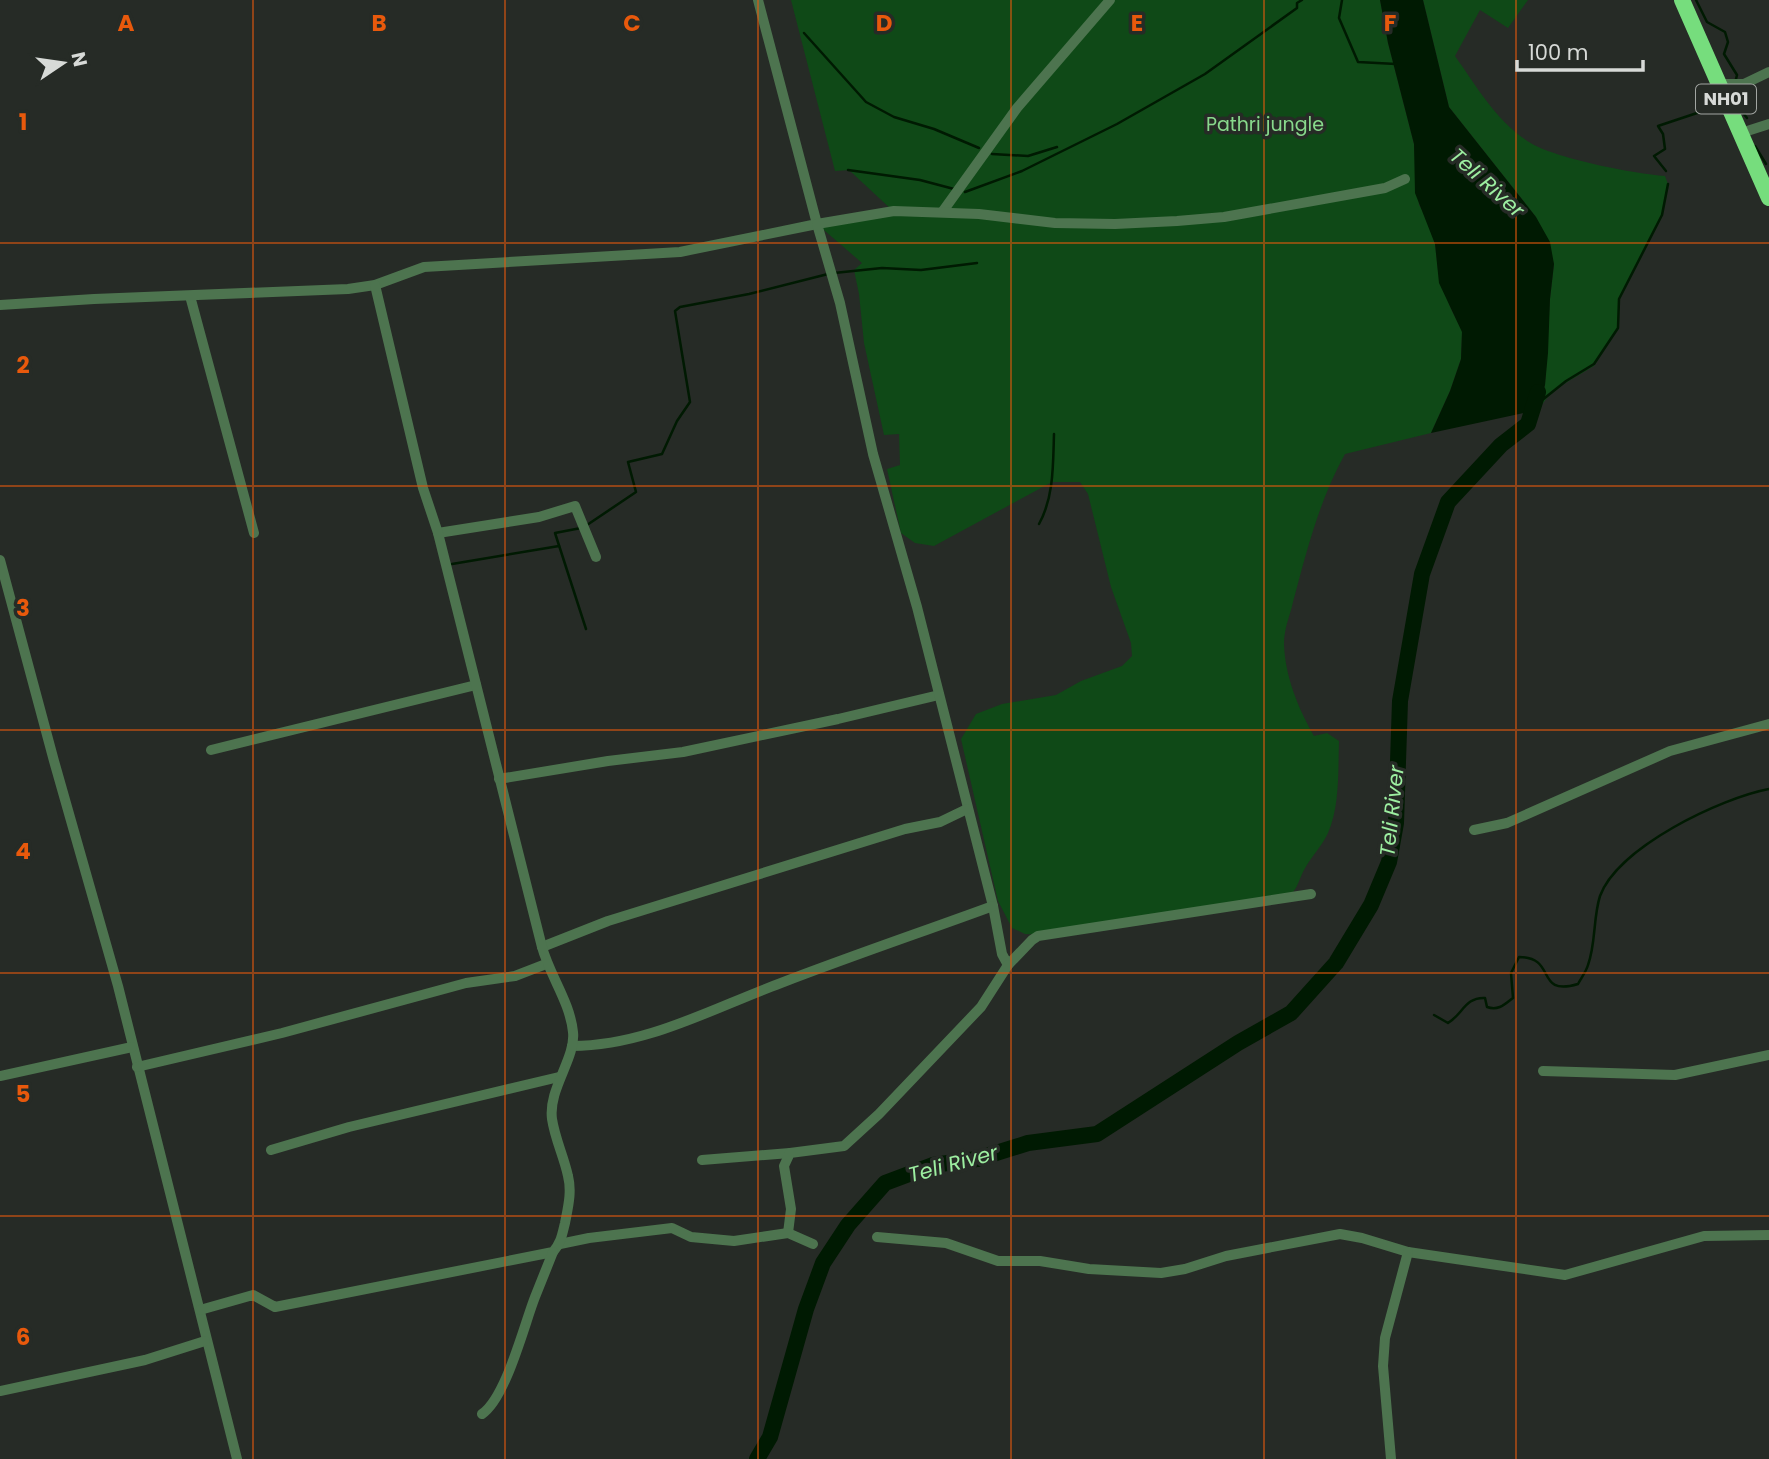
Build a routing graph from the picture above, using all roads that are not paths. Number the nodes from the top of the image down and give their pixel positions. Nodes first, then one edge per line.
1 (758, 0) edge
2 (1110, 0) edge
3 (1682, 0) edge
4 (1769, 72) edge
5 (1719, 84) junction
6 (1769, 124) edge
7 (1741, 133) junction
8 (1765, 173) edge
9 (1405, 179) dead end
10 (1769, 198) edge
11 (943, 211) junction
12 (817, 224) junction
13 (375, 285) junction
14 (190, 296) junction
15 (0, 305) edge
16 (254, 533) dead end
17 (438, 533) junction
18 (596, 557) dead end
19 (0, 561) edge
20 (476, 685) junction
21 (939, 695) junction
22 (1769, 724) edge
23 (211, 750) dead end
24 (499, 779) junction
25 (967, 809) junction
26 (1474, 830) dead end
27 (1311, 894) dead end
28 (993, 906) junction
29 (542, 947) junction
30 (546, 964) junction
31 (1008, 965) junction
32 (572, 1046) junction
33 (132, 1047) junction
34 (1769, 1055) edge
35 (137, 1067) junction
36 (1543, 1071) dead end
37 (0, 1076) edge
38 (559, 1077) junction
39 (271, 1150) dead end
40 (790, 1153) junction
41 (702, 1160) dead end
42 (788, 1233) junction
43 (1769, 1235) edge
44 (877, 1237) dead end
45 (813, 1244) dead end
46 (557, 1248) junction
47 (1408, 1252) junction
48 (200, 1310) junction
49 (205, 1341) junction
50 (0, 1391) edge
51 (482, 1414) dead end
52 (237, 1459) edge
53 (1391, 1459) edge

1 - 12 street
2 - 11 street
3 - 5 highway, NH01
4 - 5 street
5 - 7 highway, NH01
6 - 7 street
7 - 8 highway, NH01
8 - 10 highway, NH01
9 - 11 street
11 - 12 street
12 - 13 street
12 - 21 street
13 - 14 street
13 - 17 street
14 - 15 street
14 - 16 street
17 - 18 street
17 - 20 street
19 - 33 street
20 - 23 street
20 - 24 street
21 - 24 street
21 - 25 street
22 - 26 street
24 - 29 street
25 - 28 street
25 - 29 street
27 - 31 street
28 - 31 street
28 - 32 street
29 - 30 street
30 - 32 street
30 - 35 street
31 - 40 street
32 - 38 street
33 - 35 street
33 - 37 street
34 - 36 street
35 - 48 street
38 - 39 street
38 - 46 street
40 - 41 street
40 - 42 street
42 - 45 street
42 - 46 street
43 - 47 street
44 - 47 street
46 - 48 street
46 - 51 street
47 - 53 street
48 - 49 street
49 - 50 street
49 - 52 street

